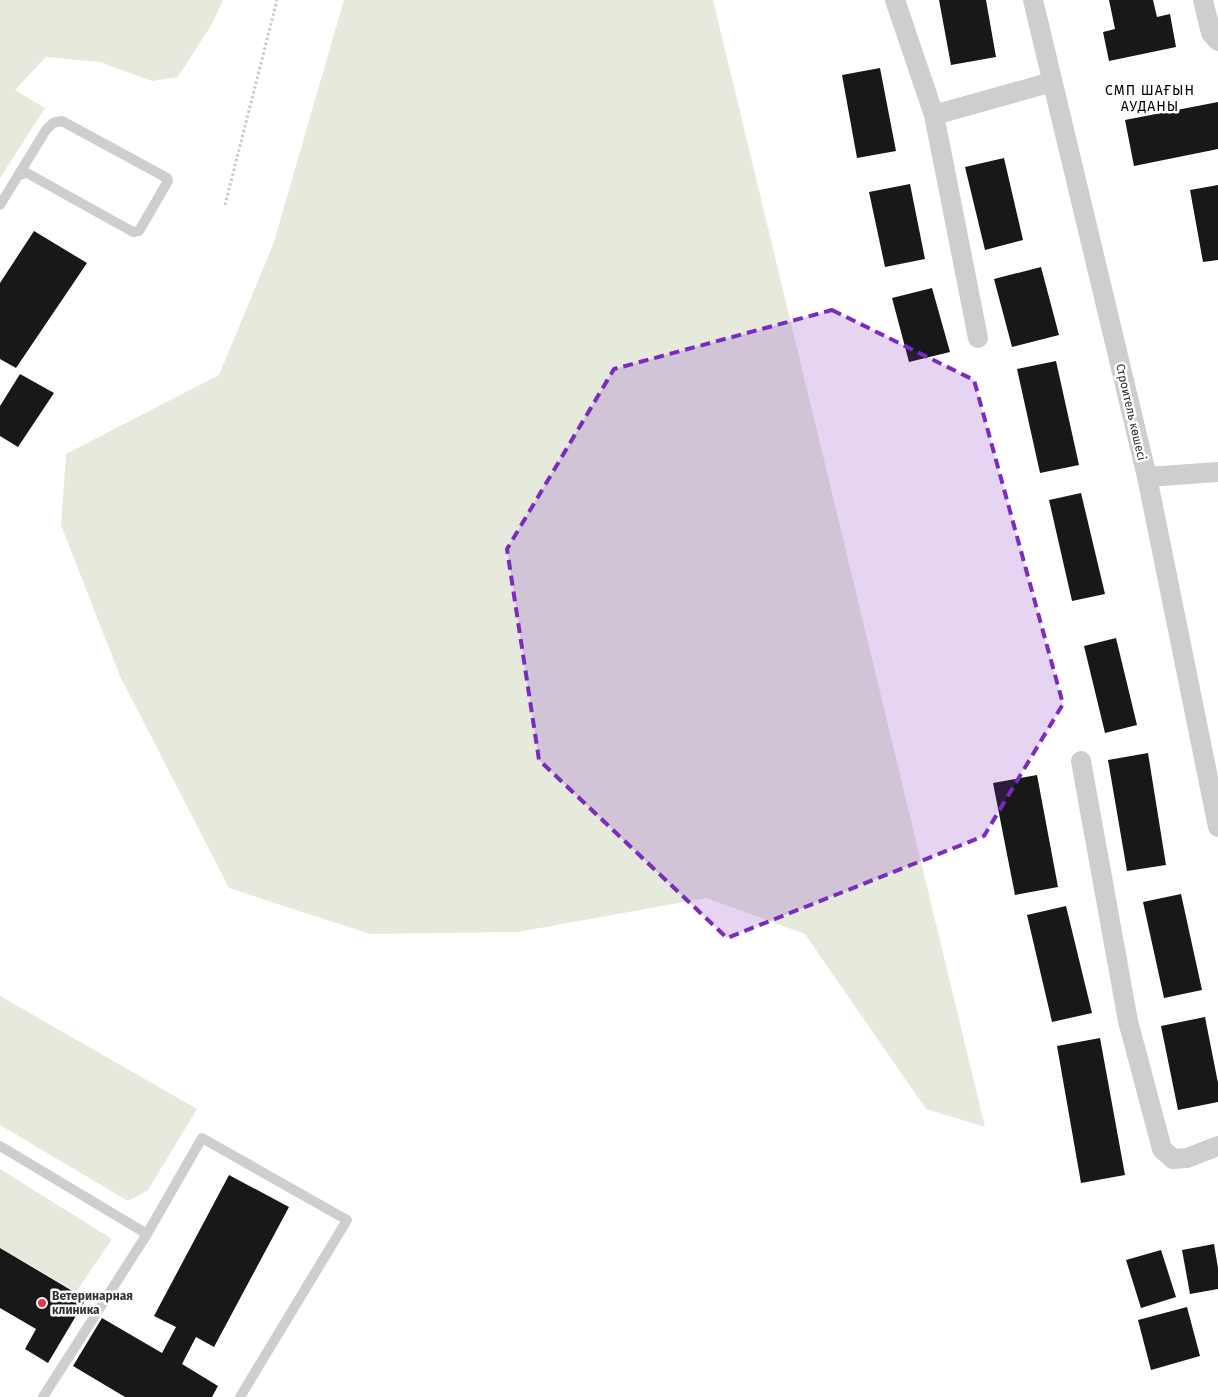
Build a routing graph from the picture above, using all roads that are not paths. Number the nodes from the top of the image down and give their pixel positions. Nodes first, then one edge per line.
1 (895, 0) edge
2 (1032, 0) edge
3 (1203, 0) edge
4 (1218, 40) edge
5 (1052, 82) junction
6 (934, 116) junction
7 (19, 175) junction
8 (0, 205) edge
9 (978, 338) dead end
10 (1218, 472) edge
11 (1146, 477) junction
12 (1081, 761) dead end
13 (1218, 827) edge
14 (0, 1146) edge
15 (1218, 1146) edge
16 (147, 1234) junction
17 (43, 1397) edge
18 (240, 1397) edge

1 - 6 street
2 - 5 street, Строитель көшесі
3 - 4 street
5 - 6 street
5 - 11 street, Строитель көшесі
6 - 9 street
7 - 7 lane
7 - 8 lane
10 - 11 street
11 - 13 street, Строитель көшесі
12 - 15 street
14 - 16 lane
16 - 17 lane
16 - 18 lane

